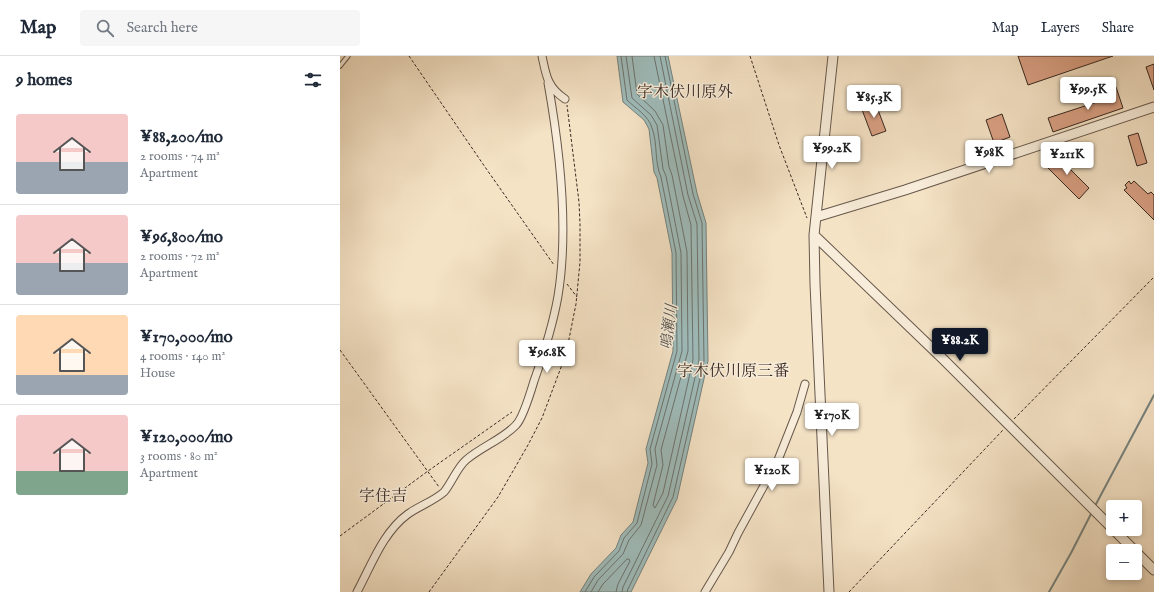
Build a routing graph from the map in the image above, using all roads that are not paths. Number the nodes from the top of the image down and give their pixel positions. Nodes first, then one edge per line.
1 (348, 56) edge
2 (542, 56) edge
3 (833, 56) edge
4 (340, 66) edge
5 (548, 83) junction
6 (565, 99) road end
7 (1154, 107) edge
8 (813, 220) junction
9 (814, 235) junction
10 (804, 384) dead end
11 (1154, 570) edge
12 (357, 592) edge
13 (705, 592) edge
14 (829, 592) edge

1 - 4 lane
2 - 5 street
3 - 8 street
5 - 6 street
5 - 12 street
7 - 8 street
8 - 9 street
9 - 11 street
9 - 14 street
10 - 13 street

